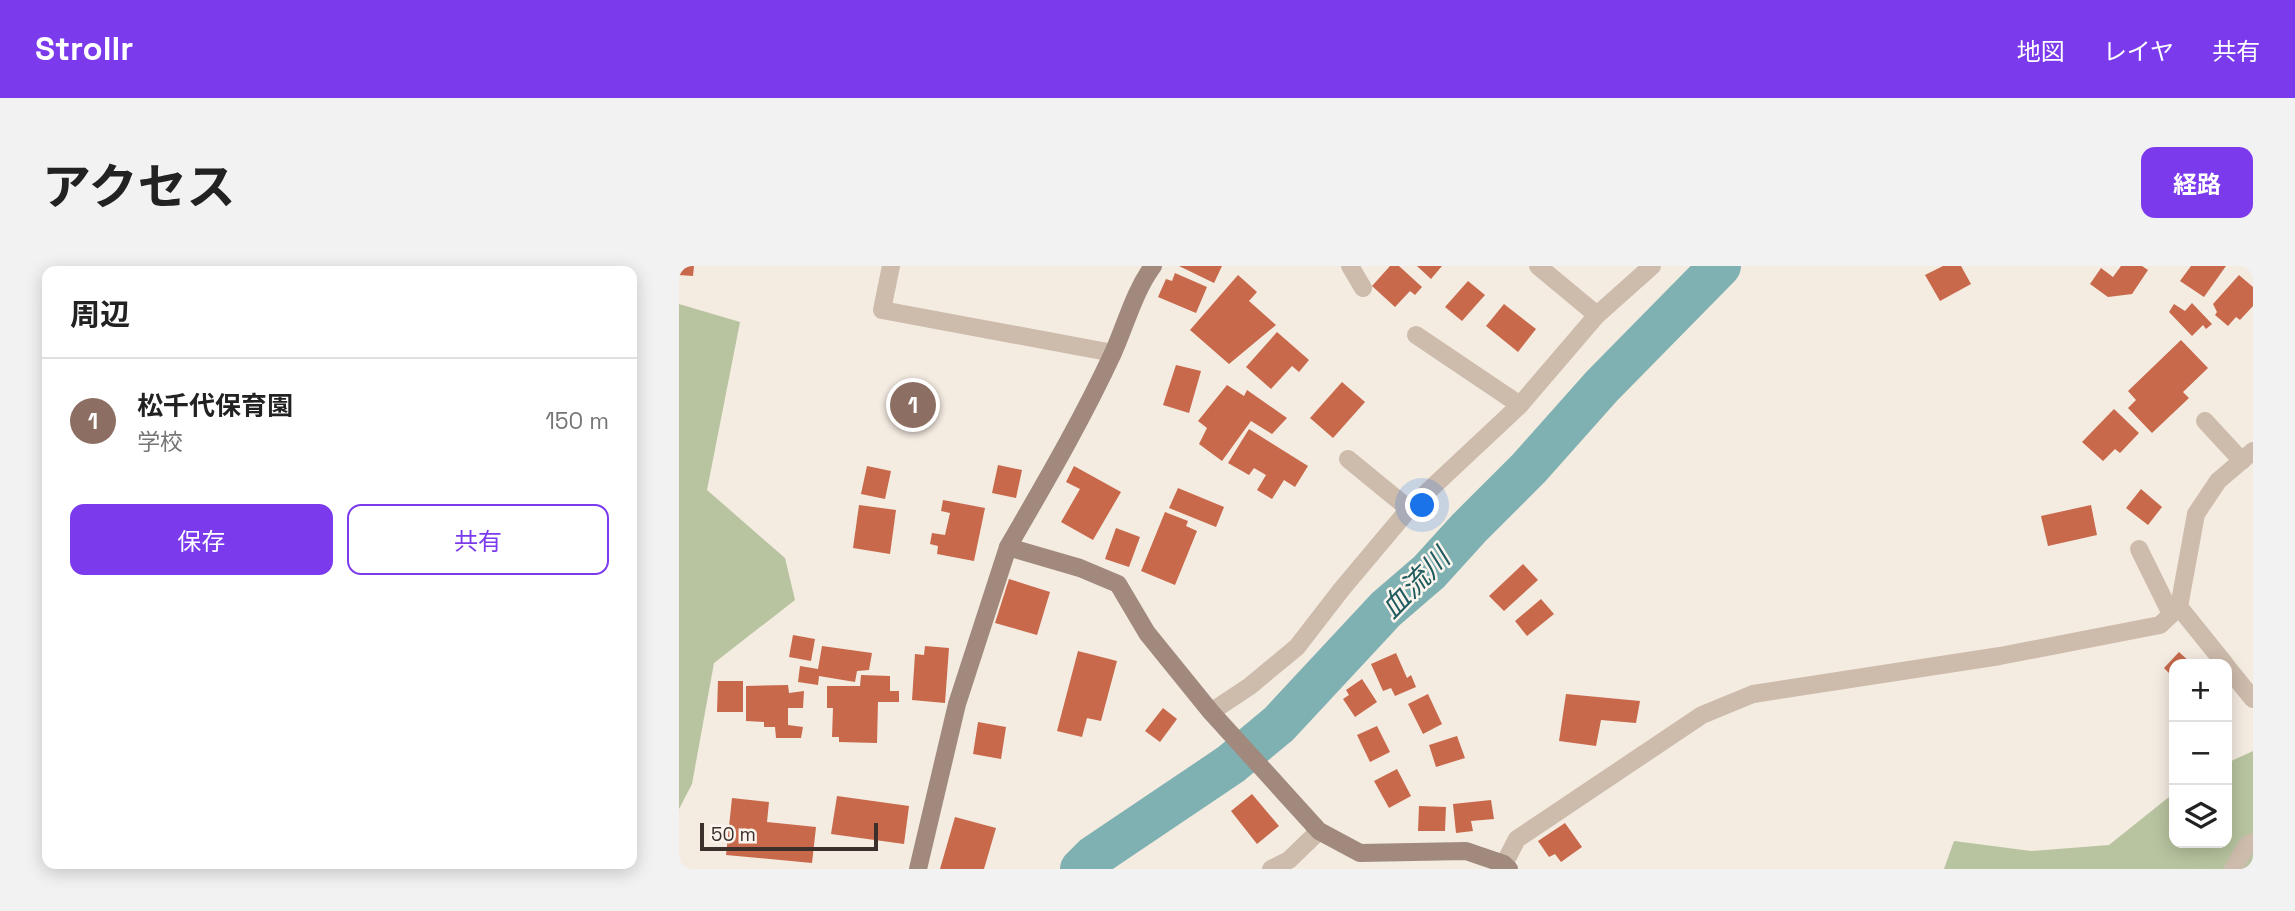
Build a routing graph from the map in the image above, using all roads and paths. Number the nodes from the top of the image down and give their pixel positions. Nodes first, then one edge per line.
1 (891, 266) edge
2 (1153, 266) edge
3 (1350, 266) edge
4 (1538, 266) edge
5 (1652, 266) edge
6 (1363, 288) dead end
7 (1597, 315) junction
8 (1416, 335) dead end
9 (1113, 353) junction
10 (1520, 405) junction
11 (2205, 421) dead end
12 (2248, 456) edge
13 (1347, 459) dead end
14 (1409, 509) junction
15 (1008, 547) junction
16 (2139, 549) dead end
17 (2175, 610) junction
18 (2220, 659) edge
19 (2232, 671) edge
20 (2251, 692) edge
21 (1211, 712) junction
22 (1319, 831) junction
23 (2253, 842) edge
24 (1507, 867) edge
25 (918, 869) edge
26 (1271, 869) edge
27 (2233, 869) edge

1 - 9 street
2 - 9 street
3 - 6 street
4 - 7 street
5 - 7 street
7 - 10 street
8 - 10 street
9 - 15 street
10 - 14 street
11 - 12 street
12 - 17 street
13 - 14 street
14 - 21 street
15 - 21 street
15 - 25 street
16 - 17 street
17 - 18 street
17 - 24 street
19 - 20 street
21 - 22 street
22 - 24 street
22 - 26 street
23 - 27 street

